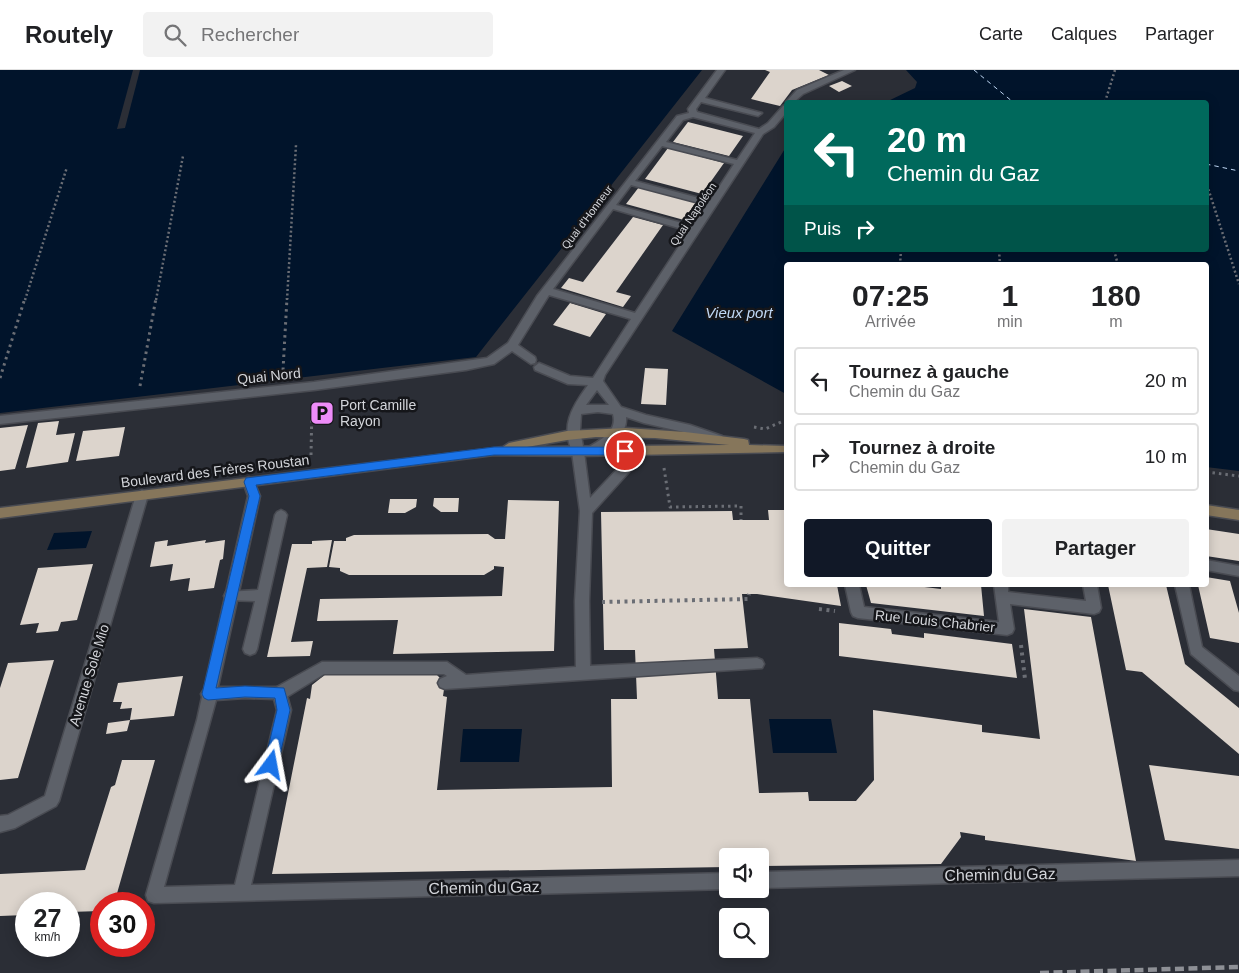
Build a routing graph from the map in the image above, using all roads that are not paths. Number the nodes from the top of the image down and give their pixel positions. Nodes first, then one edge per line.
1 (721, 70) edge
2 (851, 70) edge
3 (699, 99) junction
4 (792, 100) edge
5 (784, 110) edge
6 (758, 113) dead end
7 (692, 114) junction
8 (760, 132) junction
9 (660, 143) junction
10 (740, 163) junction
11 (629, 182) junction
12 (712, 204) junction
13 (610, 206) junction
14 (695, 230) junction
15 (547, 291) junction
16 (637, 318) junction
17 (512, 346) junction
18 (597, 382) junction
19 (619, 410) junction
20 (576, 411) junction
21 (0, 420) edge
22 (618, 432) junction
23 (573, 434) junction
24 (718, 440) junction
25 (784, 449) edge
26 (784, 449) edge
27 (642, 450) junction
28 (494, 451) junction
29 (591, 451) junction
30 (578, 452) junction
31 (250, 482) junction
32 (142, 495) junction
33 (1209, 510) edge
34 (586, 511) junction
35 (0, 513) edge
36 (281, 515) dead end
37 (1239, 515) edge
38 (1209, 566) edge
39 (1239, 571) edge
40 (852, 587) edge
41 (1090, 587) edge
42 (1182, 587) edge
43 (1002, 591) edge
44 (263, 595) junction
45 (231, 596) junction
46 (250, 649) dead end
47 (757, 664) dead end
48 (583, 673) junction
49 (463, 681) junction
50 (445, 683) dead end
51 (312, 685) dead end
52 (1239, 685) edge
53 (280, 693) junction
54 (208, 694) junction
55 (0, 824) edge
56 (1239, 868) edge
57 (769, 880) edge
58 (719, 881) edge
59 (241, 893) junction

1 - 3 street
2 - 4 street
3 - 6 street
3 - 7 street
5 - 8 street, Quai Napoléon
7 - 8 street
7 - 9 street, Quai d'Honneur
8 - 10 street, Quai Napoléon
9 - 10 street
9 - 11 street, Quai d'Honneur
10 - 12 street, Quai Napoléon
11 - 12 street
11 - 13 street, Quai d'Honneur
12 - 14 street, Quai Napoléon
13 - 14 street
13 - 15 street, Quai d'Honneur
14 - 16 street, Quai Napoléon
15 - 16 street
15 - 17 street, Quai d'Honneur
16 - 18 street, Quai Napoléon
17 - 18 street
17 - 21 street, Quai Nord
18 - 19 street
18 - 20 street, Quai Napoléon
19 - 20 street
19 - 22 street
19 - 24 street
20 - 23 street
22 - 23 main road, Boulevard des Frères Roustan
22 - 24 main road, Boulevard des Frères Roustan
22 - 29 street
23 - 28 main road, Boulevard des Frères Roustan
23 - 30 street
24 - 25 main road, Boulevard des Frères Roustan
26 - 27 main road, Boulevard des Frères Roustan
27 - 29 main road, Boulevard des Frères Roustan
27 - 34 street
28 - 30 main road, Boulevard des Frères Roustan
28 - 31 main road, Boulevard des Frères Roustan
29 - 30 main road, Boulevard des Frères Roustan
30 - 34 street
31 - 32 main road, Boulevard des Frères Roustan
31 - 45 street, Chemin du Gaz
32 - 35 main road, Boulevard des Frères Roustan
32 - 55 street, Avenue Sole Mio
33 - 37 main road
34 - 48 street
36 - 44 street
38 - 39 street
40 - 43 street, Rue Louis Chabrier
41 - 43 street, Rue Louis Chabrier
42 - 52 street
44 - 45 street
44 - 46 street
45 - 54 street, Chemin du Gaz
47 - 48 street
48 - 49 street
49 - 50 street
49 - 53 street
51 - 53 street
53 - 54 street
53 - 59 street
54 - 59 street, Chemin du Gaz
56 - 57 street, Chemin du Gaz
58 - 59 street, Chemin du Gaz

